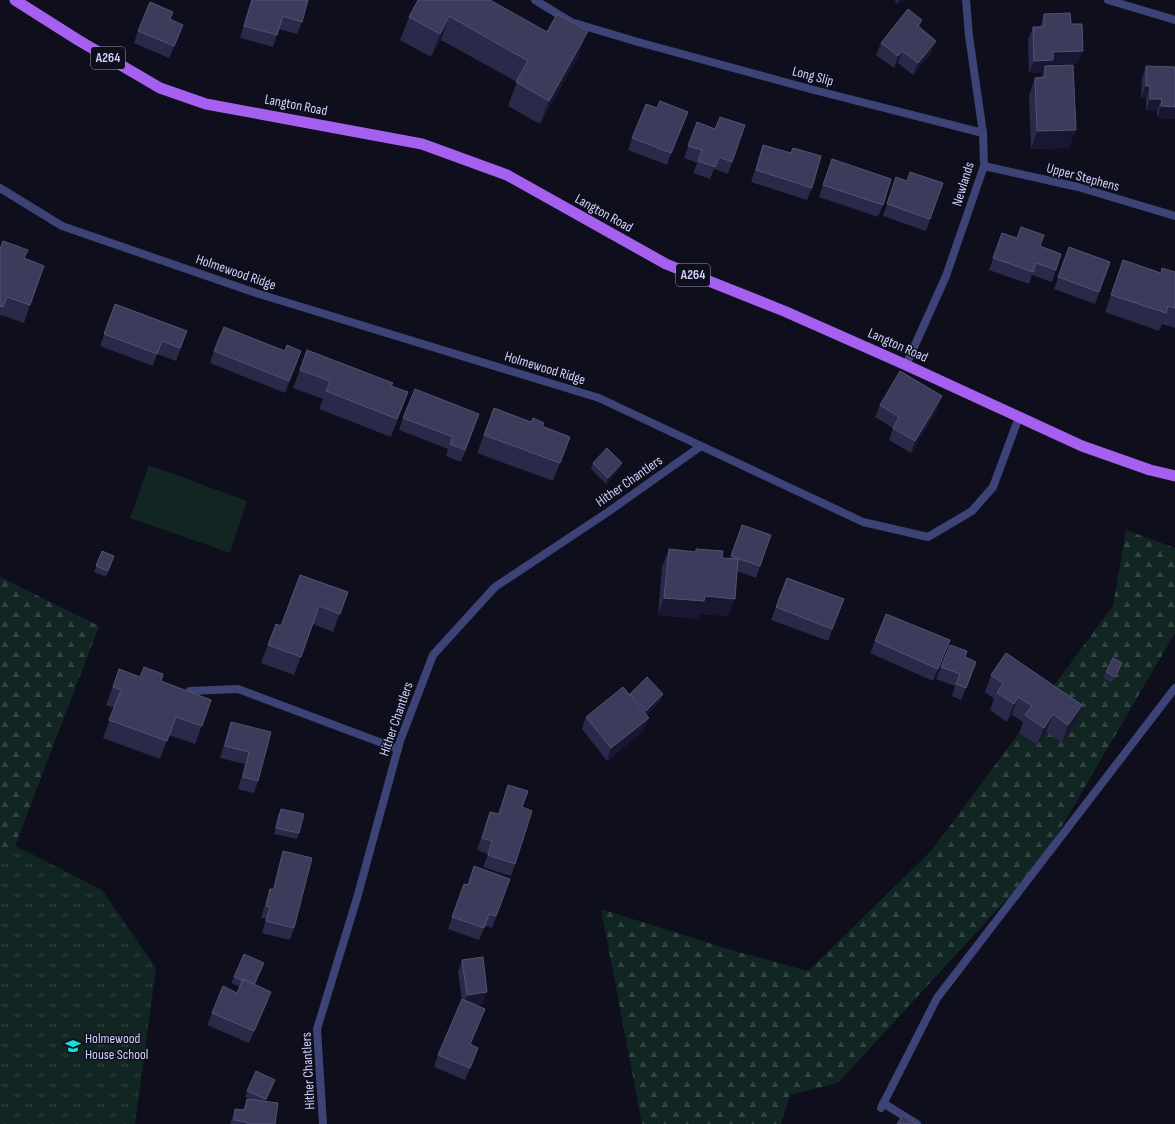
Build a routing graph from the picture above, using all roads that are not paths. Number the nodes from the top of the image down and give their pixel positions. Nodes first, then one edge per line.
1 (15, 0) edge
2 (535, 0) edge
3 (966, 0) edge
4 (1108, 0) edge
5 (1175, 20) edge
6 (983, 133) junction
7 (984, 166) junction
8 (0, 188) edge
9 (1175, 216) edge
10 (906, 366) junction
11 (1019, 417) junction
12 (701, 446) junction
13 (1175, 476) edge
14 (1175, 688) edge
15 (190, 691) edge
16 (398, 749) junction
17 (323, 1124) edge
18 (917, 1124) edge

1 - 10 main road, Langton Road / A264
2 - 6 street, Long Slip
3 - 6 street, Newlands
4 - 5 street
6 - 7 street, Newlands
7 - 9 street, Upper Stephens
7 - 10 street, Newlands
8 - 12 street, Holmewood Ridge
10 - 11 main road, Langton Road / A264
11 - 12 street, Holmewood Ridge
11 - 13 main road, Langton Road / A264
12 - 16 street, Hither Chantlers
14 - 18 street
15 - 16 street
16 - 17 street, Hither Chantlers

